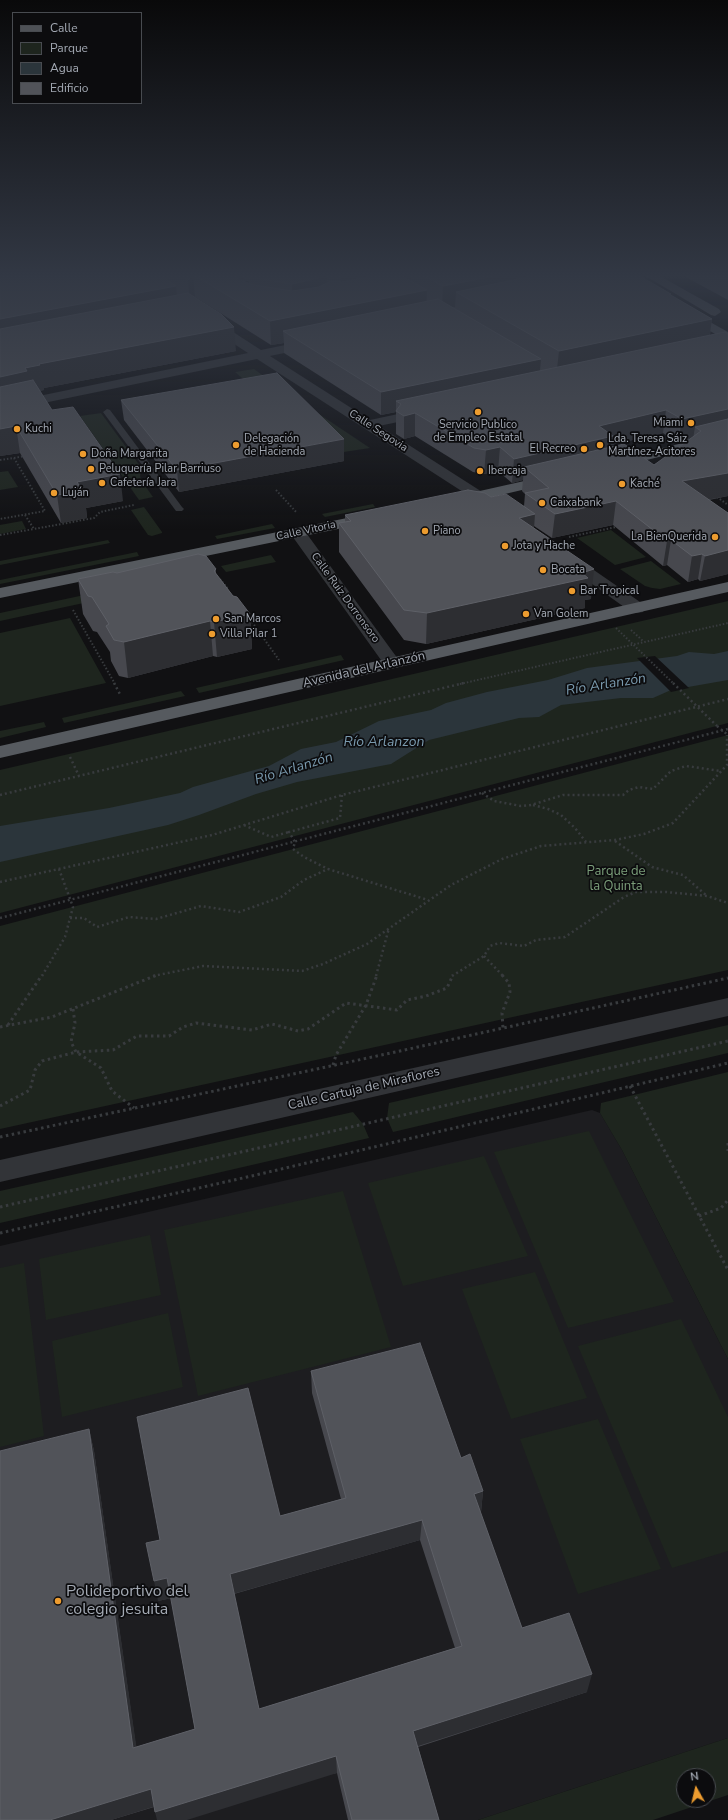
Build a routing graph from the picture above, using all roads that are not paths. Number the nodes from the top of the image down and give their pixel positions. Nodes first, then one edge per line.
1 (231, 360) edge
2 (269, 360) edge
3 (0, 408) edge
4 (437, 410) edge
5 (107, 412) dead end
6 (368, 424) junction
7 (728, 436) edge
8 (600, 467) edge
9 (562, 476) edge
10 (480, 496) junction
11 (444, 503) edge
12 (179, 509) dead end
13 (505, 514) edge
14 (382, 516) edge
15 (298, 533) junction
16 (557, 551) edge
17 (728, 587) edge
18 (0, 593) edge
19 (637, 608) junction
20 (392, 663) junction
21 (0, 752) edge
22 (728, 1007) edge
23 (0, 1171) edge

1 - 3 street
2 - 6 street, Calle Segovia
4 - 6 street
5 - 12 lane
6 - 10 street, Calle Segovia
7 - 8 highway
9 - 10 highway
10 - 11 highway
10 - 13 street, Calle Segovia
14 - 15 highway, Calle Vitoria
15 - 18 highway, Calle Vitoria
15 - 20 street, Calle Ruiz Dorronsoro
16 - 19 street
17 - 19 highway, Avenida del Arlanzón
19 - 20 highway, Avenida del Arlanzón
20 - 21 highway, Avenida del Arlanzón
22 - 23 street, Calle Cartuja de Miraflores

